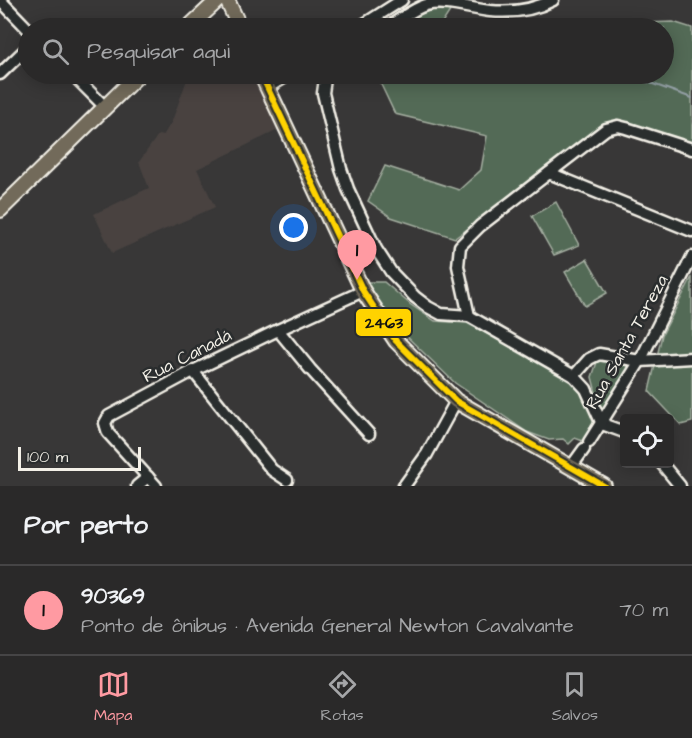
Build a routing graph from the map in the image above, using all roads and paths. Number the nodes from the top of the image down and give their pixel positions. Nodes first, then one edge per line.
1 (0, 0) edge
2 (218, 0) edge
3 (227, 0) edge
4 (402, 0) edge
5 (553, 0) edge
6 (429, 2) edge
7 (199, 18) edge
8 (235, 18) edge
9 (374, 18) edge
10 (403, 18) edge
11 (18, 19) edge
12 (18, 57) edge
13 (0, 74) edge
14 (82, 84) edge
15 (128, 84) edge
16 (265, 84) edge
17 (274, 84) edge
18 (324, 84) edge
19 (267, 88) junction
20 (104, 106) junction
21 (692, 149) edge
22 (549, 173) junction
23 (0, 210) edge
24 (692, 231) edge
25 (692, 257) edge
26 (363, 291) junction
27 (469, 316) junction
28 (278, 330) junction
29 (692, 358) edge
30 (640, 361) junction
31 (194, 371) junction
32 (574, 375) junction
33 (456, 401) junction
34 (602, 424) junction
35 (620, 431) edge
36 (369, 435) dead end
37 (571, 467) junction
38 (665, 468) edge
39 (287, 480) dead end
40 (152, 482) edge
41 (137, 486) edge
42 (404, 486) edge
43 (604, 486) edge
44 (680, 486) edge

1 - 11 street
2 - 7 main road
3 - 8 main road
4 - 9 street
5 - 6 street
6 - 10 street
12 - 13 street
14 - 20 street
15 - 20 main road
16 - 19 main road
17 - 19 street
18 - 27 street
19 - 26 main road
20 - 23 main road
21 - 22 street
22 - 24 street
22 - 27 street
25 - 30 street, Rua Santa Tereza
26 - 28 street, Rua Canadá
26 - 33 main road
27 - 32 street
28 - 31 street, Rua Canadá
28 - 36 street
29 - 30 street
30 - 32 street
30 - 34 street, Rua Santa Tereza
31 - 39 street
31 - 40 street, Rua Canadá
32 - 34 street
33 - 37 main road
33 - 42 street
34 - 35 street
34 - 37 street, Rua Santa Tereza
37 - 43 main road
38 - 44 street
40 - 41 street

